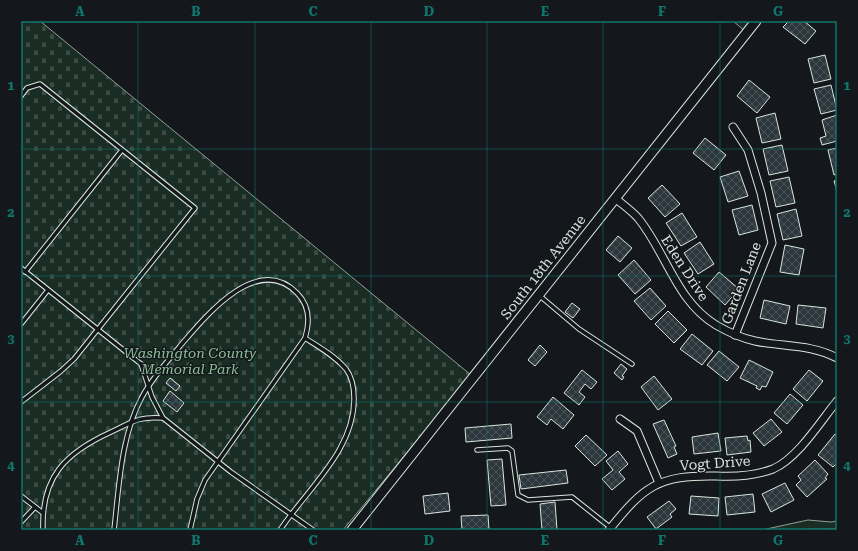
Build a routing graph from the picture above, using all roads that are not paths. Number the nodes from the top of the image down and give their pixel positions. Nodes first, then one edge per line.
1 (756, 21) edge
2 (21, 96) edge
3 (733, 127) dead end
4 (122, 150) junction
5 (615, 198) junction
6 (21, 268) edge
7 (25, 272) junction
8 (48, 290) junction
9 (539, 296) junction
10 (21, 324) edge
11 (98, 329) junction
12 (735, 336) junction
13 (305, 338) junction
14 (837, 358) edge
15 (141, 364) junction
16 (632, 364) dead end
17 (157, 374) junction
18 (148, 386) junction
19 (837, 401) edge
20 (21, 402) edge
21 (163, 418) junction
22 (620, 419) dead end
23 (130, 422) junction
24 (477, 450) dead end
25 (217, 462) junction
26 (659, 483) junction
27 (21, 496) edge
28 (35, 506) junction
29 (43, 513) junction
30 (291, 514) junction
31 (21, 522) edge
32 (610, 529) edge
33 (43, 530) edge
34 (114, 530) edge
35 (190, 530) edge
36 (280, 530) edge
37 (313, 530) edge
38 (352, 530) edge

1 - 5 street, South 18th Avenue
2 - 4 lane
3 - 12 street, Garden Lane
4 - 7 lane
4 - 11 lane
5 - 9 street, South 18th Avenue
5 - 12 street, Eden Drive
6 - 7 lane
7 - 8 lane
8 - 10 lane
8 - 11 lane
9 - 16 lane
9 - 38 street, South 18th Avenue
11 - 15 lane
11 - 20 lane
12 - 14 street, Eden Drive
13 - 17 lane
13 - 25 lane
13 - 30 lane
15 - 17 lane
15 - 18 lane
17 - 18 lane
18 - 21 lane
18 - 23 lane
19 - 26 street, Vogt Drive
21 - 23 lane
21 - 25 lane
22 - 26 street
23 - 29 lane
23 - 34 lane
24 - 32 lane
25 - 30 lane
25 - 35 lane
26 - 32 street, Vogt Drive
27 - 28 lane
28 - 29 lane
28 - 31 lane
29 - 33 lane
30 - 36 lane
30 - 37 lane

